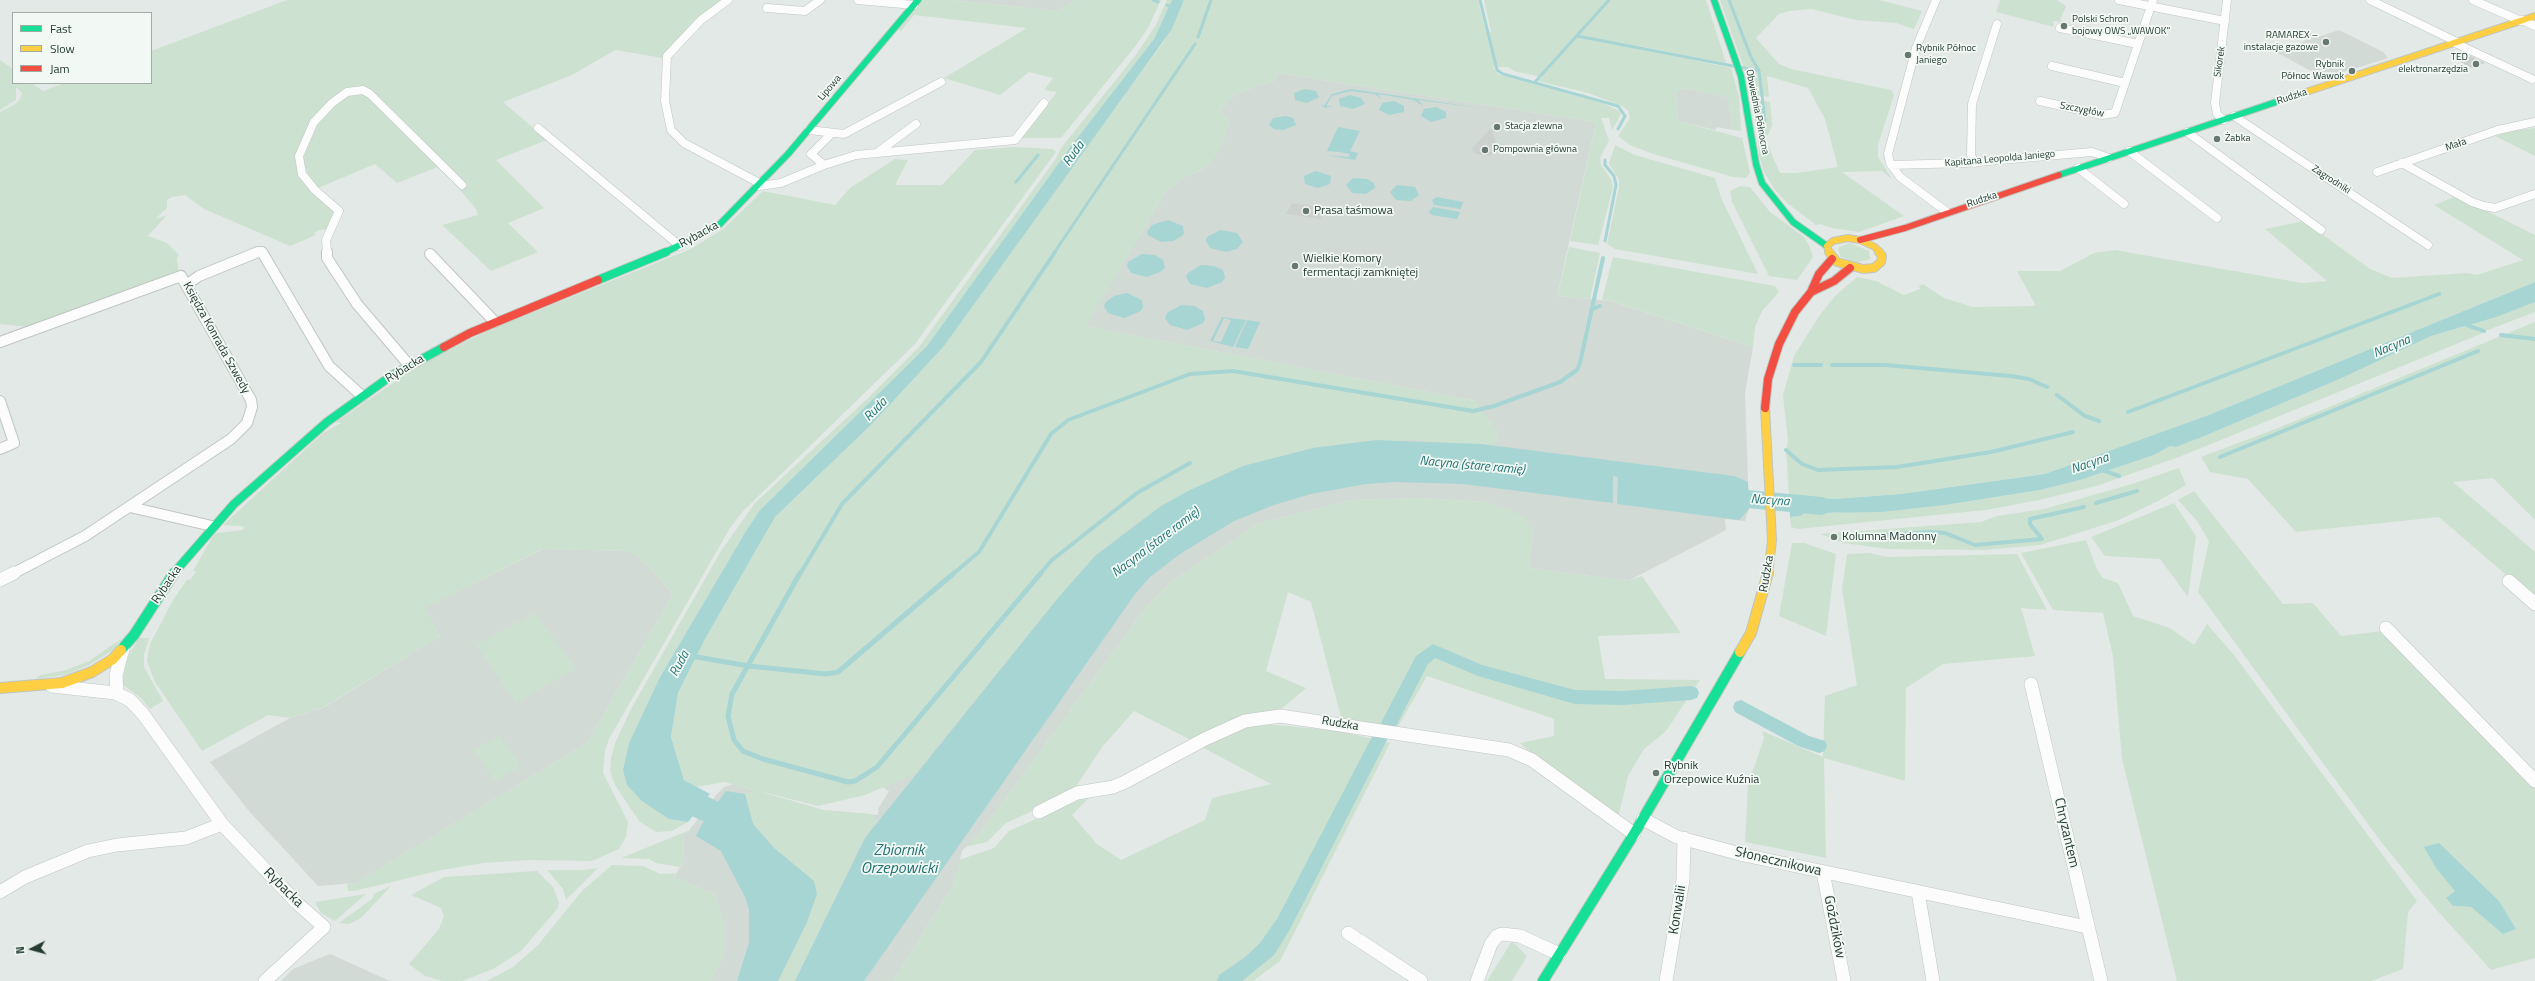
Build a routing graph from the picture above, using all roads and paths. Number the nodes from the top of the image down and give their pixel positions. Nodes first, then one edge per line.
1 (728, 0) edge
2 (820, 0) edge
3 (858, 0) edge
4 (1714, 0) edge
5 (1936, 0) edge
6 (2119, 0) edge
7 (2227, 0) edge
8 (2370, 0) edge
9 (2473, 0) edge
10 (916, 2) edge
11 (2152, 3) edge
12 (767, 8) dead end
13 (2535, 16) edge
14 (2521, 20) junction
15 (2225, 21) junction
16 (1997, 24) dead end
17 (2535, 26) edge
18 (2060, 28) dead end
19 (2456, 43) junction
20 (2138, 44) junction
21 (2052, 66) dead end
22 (2532, 79) dead end
23 (941, 82) dead end
24 (2125, 83) junction
25 (2040, 101) dead end
26 (1044, 103) dead end
27 (2234, 116) junction
28 (2224, 120) junction
29 (2535, 122) edge
30 (916, 124) dead end
31 (538, 128) dead end
32 (809, 130) junction
33 (2187, 132) junction
34 (832, 134) junction
35 (2129, 151) junction
36 (878, 152) junction
37 (2109, 158) junction
38 (1975, 163) junction
39 (2402, 163) junction
40 (824, 165) junction
41 (1891, 165) junction
42 (2078, 168) junction
43 (2378, 172) dead end
44 (462, 185) dead end
45 (760, 185) junction
46 (2535, 194) edge
47 (1777, 202) junction
48 (2124, 204) dead end
49 (1947, 212) junction
50 (2217, 218) dead end
51 (1905, 228) junction
52 (2321, 230) dead end
53 (1837, 239) junction
54 (1860, 240) junction
55 (2428, 244) dead end
56 (680, 246) junction
57 (1828, 246) junction
58 (1883, 246) junction
59 (430, 254) dead end
60 (1832, 259) junction
61 (1850, 268) junction
62 (186, 285) junction
63 (1811, 292) junction
64 (495, 322) junction
65 (0, 342) edge
66 (409, 365) junction
67 (362, 396) junction
68 (0, 401) edge
69 (0, 448) edge
70 (130, 507) junction
71 (212, 526) junction
72 (0, 580) edge
73 (2509, 581) dead end
74 (2535, 604) edge
75 (2386, 628) dead end
76 (123, 649) junction
77 (2031, 684) dead end
78 (50, 686) junction
79 (0, 688) edge
80 (117, 694) junction
81 (2535, 781) edge
82 (1039, 812) dead end
83 (1643, 819) junction
84 (222, 824) junction
85 (1634, 834) junction
86 (1684, 838) junction
87 (1823, 872) junction
88 (0, 892) edge
89 (1918, 892) junction
90 (2087, 927) junction
91 (1348, 933) dead end
92 (1559, 954) junction
93 (265, 981) edge
94 (1421, 981) edge
95 (1477, 981) edge
96 (1543, 981) edge
97 (1666, 981) edge
98 (1844, 981) edge
99 (1933, 981) edge
100 (2100, 981) edge

1 - 45 street
2 - 12 street
3 - 10 street, Lipowa
4 - 47 main road, Obwiednia Północna
5 - 41 street
6 - 11 street
7 - 15 street, Sikorek
8 - 19 street
9 - 14 street
10 - 32 main road, Lipowa
11 - 15 street
11 - 20 street, Szczygłów
13 - 14 main road, Rudzka
14 - 17 street
14 - 19 main road, Rudzka
15 - 28 street, Sikorek
16 - 38 street
18 - 20 street
19 - 22 street
19 - 27 main road, Rudzka
20 - 24 street, Szczygłów
21 - 24 street
23 - 34 street
24 - 25 street, Szczygłów
26 - 36 street
27 - 28 main road, Rudzka
27 - 55 street, Zagrodniki
28 - 33 main road, Rudzka
29 - 39 street, Mała
30 - 36 street
31 - 56 street
32 - 34 street
32 - 45 main road, Lipowa
33 - 35 main road, Rudzka
33 - 52 street
34 - 40 street
35 - 37 main road, Rudzka
35 - 50 street
36 - 40 street
37 - 38 street, Kapitana Leopolda Janiego
37 - 42 main road, Rudzka
38 - 41 street, Kapitana Leopolda Janiego
39 - 43 street, Mała
39 - 46 street
40 - 45 street
41 - 49 street
42 - 48 street
42 - 49 main road, Rudzka
44 - 66 street
45 - 56 main road, Rybacka
47 - 53 main road, Obwiednia Północna
47 - 57 main road, Obwiednia Północna
49 - 51 main road, Rudzka
51 - 54 main road, Rudzka
51 - 58 main road, Rudzka
53 - 54 main road
53 - 57 main road
54 - 58 main road
56 - 64 main road, Rybacka
57 - 60 main road
58 - 61 main road
59 - 64 street
60 - 61 main road
60 - 63 main road, Rudzka
61 - 63 main road, Rudzka
62 - 65 street, Księdza Konrada Szwedy
62 - 67 street
62 - 70 street, Księdza Konrada Szwedy
63 - 83 main road, Rudzka
64 - 66 main road, Rybacka
66 - 67 main road, Rybacka
67 - 71 main road, Rybacka
68 - 69 street
70 - 71 street
70 - 72 street, Księdza Konrada Szwedy
71 - 76 main road, Rybacka
73 - 74 street
75 - 81 street
76 - 78 main road, Rybacka
76 - 80 street, Rybacka
77 - 90 street, Chryzantem
78 - 79 main road
78 - 80 street, Rybacka
80 - 84 street, Rybacka
82 - 85 street, Rudzka
83 - 85 main road, Rudzka
83 - 86 street, Słonecznikowa
84 - 88 street
84 - 93 street, Rybacka
85 - 92 main road, Rudzka
86 - 87 street, Słonecznikowa
86 - 97 street, Konwalii
87 - 89 street, Słonecznikowa
87 - 98 street, Goździków
89 - 90 street, Słonecznikowa
89 - 99 street
90 - 100 street, Chryzantem
91 - 94 street
92 - 95 street
92 - 96 main road, Rudzka

